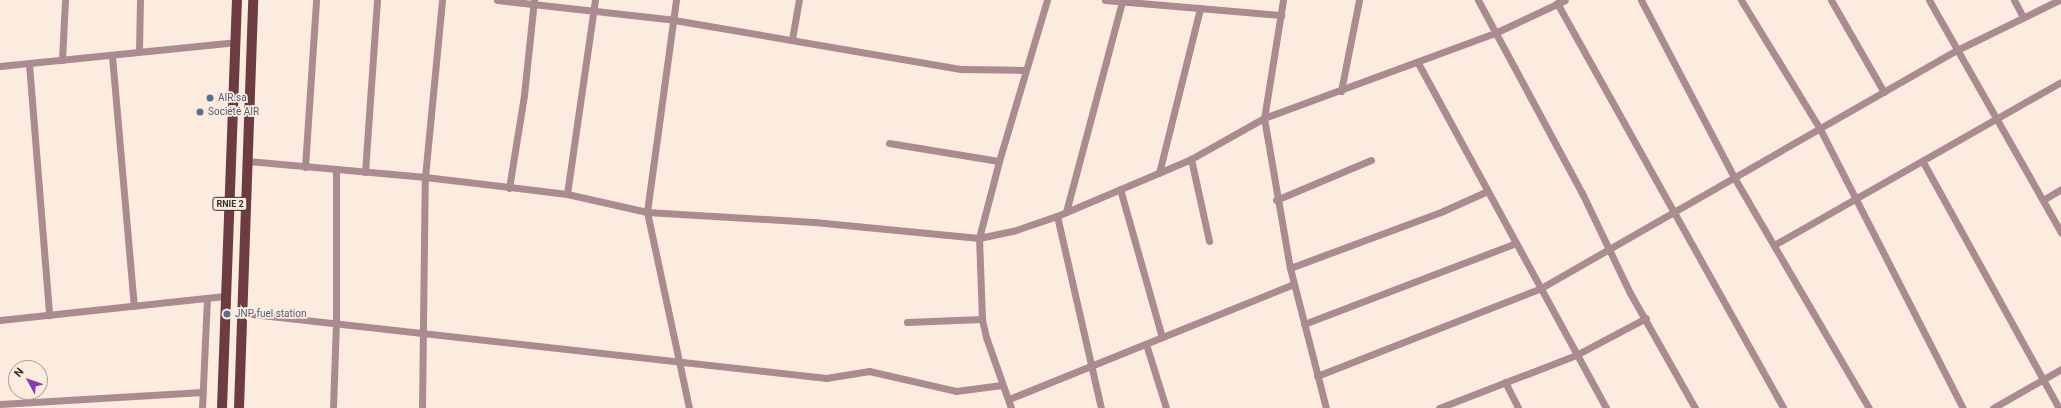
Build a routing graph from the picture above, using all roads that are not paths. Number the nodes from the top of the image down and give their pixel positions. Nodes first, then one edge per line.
1 (65, 0) edge
2 (140, 0) edge
3 (237, 0) edge
4 (253, 0) edge
5 (316, 0) edge
6 (377, 0) edge
7 (442, 0) edge
8 (497, 0) edge
9 (595, 0) edge
10 (676, 0) edge
11 (799, 0) edge
12 (1047, 0) edge
13 (1105, 0) edge
14 (1283, 0) edge
15 (1358, 0) edge
16 (1478, 0) edge
17 (1546, 0) edge
18 (1565, 0) edge
19 (1641, 0) edge
20 (1740, 0) edge
21 (1832, 0) edge
22 (1929, 0) edge
23 (2014, 0) edge
24 (2059, 0) edge
25 (1122, 1) junction
26 (534, 2) edge
27 (1557, 3) junction
28 (1200, 8) junction
29 (1547, 8) junction
30 (594, 11) junction
31 (1281, 15) junction
32 (2023, 17) junction
33 (674, 20) junction
34 (1495, 33) junction
35 (792, 39) junction
36 (235, 42) junction
37 (1957, 50) junction
38 (139, 51) junction
39 (112, 56) junction
40 (62, 60) junction
41 (1418, 63) junction
42 (29, 64) junction
43 (0, 66) edge
44 (1025, 70) junction
45 (2061, 82) edge
46 (1341, 91) junction
47 (1884, 92) junction
48 (1264, 118) junction
49 (1997, 120) junction
50 (1820, 129) junction
51 (889, 143) dead end
52 (1191, 159) junction
53 (1371, 160) dead end
54 (247, 161) junction
55 (999, 161) junction
56 (1923, 162) junction
57 (305, 167) junction
58 (336, 169) junction
59 (365, 172) junction
60 (1159, 173) junction
61 (425, 177) junction
62 (1735, 179) junction
63 (509, 188) junction
64 (1120, 189) junction
65 (2061, 189) edge
66 (1488, 191) junction
67 (567, 194) junction
68 (1856, 199) junction
69 (1276, 200) junction
70 (2043, 200) junction
71 (1675, 211) junction
72 (647, 212) junction
73 (1066, 212) junction
74 (1057, 216) junction
75 (2061, 232) edge
76 (979, 238) junction
77 (1209, 241) dead end
78 (1516, 243) junction
79 (1774, 245) junction
80 (1611, 250) junction
81 (1290, 268) junction
82 (1294, 284) junction
83 (1541, 288) junction
84 (225, 296) junction
85 (207, 298) junction
86 (134, 306) junction
87 (242, 313) junction
88 (49, 315) junction
89 (1646, 318) junction
90 (982, 319) junction
91 (0, 320) edge
92 (907, 322) dead end
93 (336, 324) junction
94 (1304, 324) junction
95 (422, 333) junction
96 (1162, 337) junction
97 (1146, 344) junction
98 (1576, 354) junction
99 (680, 363) junction
100 (1091, 366) junction
101 (2061, 370) edge
102 (1317, 376) junction
103 (2044, 379) junction
104 (1505, 382) junction
105 (1002, 385) junction
106 (203, 392) junction
107 (1009, 399) junction
108 (0, 404) edge
109 (202, 408) edge
110 (222, 408) edge
111 (239, 408) edge
112 (333, 408) edge
113 (422, 408) edge
114 (689, 408) edge
115 (1011, 408) edge
116 (1101, 408) edge
117 (1166, 408) edge
118 (1326, 408) edge
119 (1439, 408) edge
120 (1518, 408) edge
121 (1606, 408) edge
122 (1695, 408) edge
123 (1782, 408) edge
124 (1869, 408) edge
125 (1963, 408) edge
126 (1993, 408) edge
127 (2059, 408) edge

1 - 40 street
2 - 38 street
3 - 36 main road, RNIE 2
4 - 54 main road, RNIE 2
5 - 57 street
6 - 59 street
7 - 61 street
8 - 26 street
9 - 30 street
10 - 33 street
11 - 35 street
12 - 44 street
13 - 25 street
14 - 31 street
15 - 46 street
16 - 34 street
17 - 29 street
18 - 27 street
19 - 62 street
20 - 50 street
21 - 47 street
22 - 37 street
23 - 32 street
24 - 32 street
25 - 28 street
25 - 73 street
26 - 30 street
26 - 63 street
27 - 29 street
27 - 71 street
28 - 31 street
28 - 60 street
29 - 34 street
30 - 33 street
30 - 67 street
31 - 48 street
32 - 37 street
33 - 35 street
33 - 72 street
34 - 41 street
34 - 80 street
35 - 44 street
36 - 38 street
36 - 84 main road, RNIE 2
37 - 47 street
37 - 49 street
38 - 39 street
39 - 40 street
39 - 86 street
40 - 42 street
41 - 46 street
41 - 66 street
42 - 43 street
42 - 88 street
44 - 55 street
45 - 49 street
46 - 48 street
47 - 50 street
48 - 52 street
48 - 69 street
49 - 56 street
49 - 70 street
50 - 62 street
50 - 68 street
51 - 55 street
52 - 60 street
52 - 77 street
53 - 69 street
54 - 57 street
54 - 87 main road, RNIE 2
55 - 76 street
56 - 68 street
56 - 103 street
57 - 58 street
58 - 59 street
58 - 93 street
59 - 61 street
60 - 64 street
61 - 63 street
61 - 95 street
62 - 71 street
62 - 79 street
63 - 67 street
64 - 73 street
64 - 96 street
65 - 70 street
66 - 78 street
66 - 81 street
67 - 72 street
68 - 79 street
68 - 125 street
69 - 81 street
70 - 75 street
71 - 80 street
71 - 123 street
72 - 76 street
72 - 99 street
73 - 74 street
74 - 76 street
74 - 100 street
76 - 90 street
78 - 83 street
78 - 94 street
79 - 124 street
80 - 83 street
80 - 89 street
81 - 82 street
82 - 94 street
82 - 96 street
83 - 98 street
83 - 102 street
84 - 85 street
84 - 110 main road, RNIE 2
85 - 86 street
85 - 106 street
86 - 88 street
87 - 93 street
87 - 111 main road, RNIE 2
88 - 91 street
89 - 98 street
89 - 122 street
90 - 92 street
90 - 105 street
93 - 95 street
93 - 112 street
94 - 102 street
95 - 99 street
95 - 113 street
96 - 97 street
97 - 100 street
97 - 117 street
98 - 104 street
98 - 121 street
99 - 105 street
99 - 114 street
100 - 107 street
100 - 116 street
101 - 103 street
102 - 118 street
103 - 126 street
103 - 127 street
104 - 119 street
104 - 120 street
105 - 107 street
106 - 108 street
106 - 109 street
107 - 115 street

